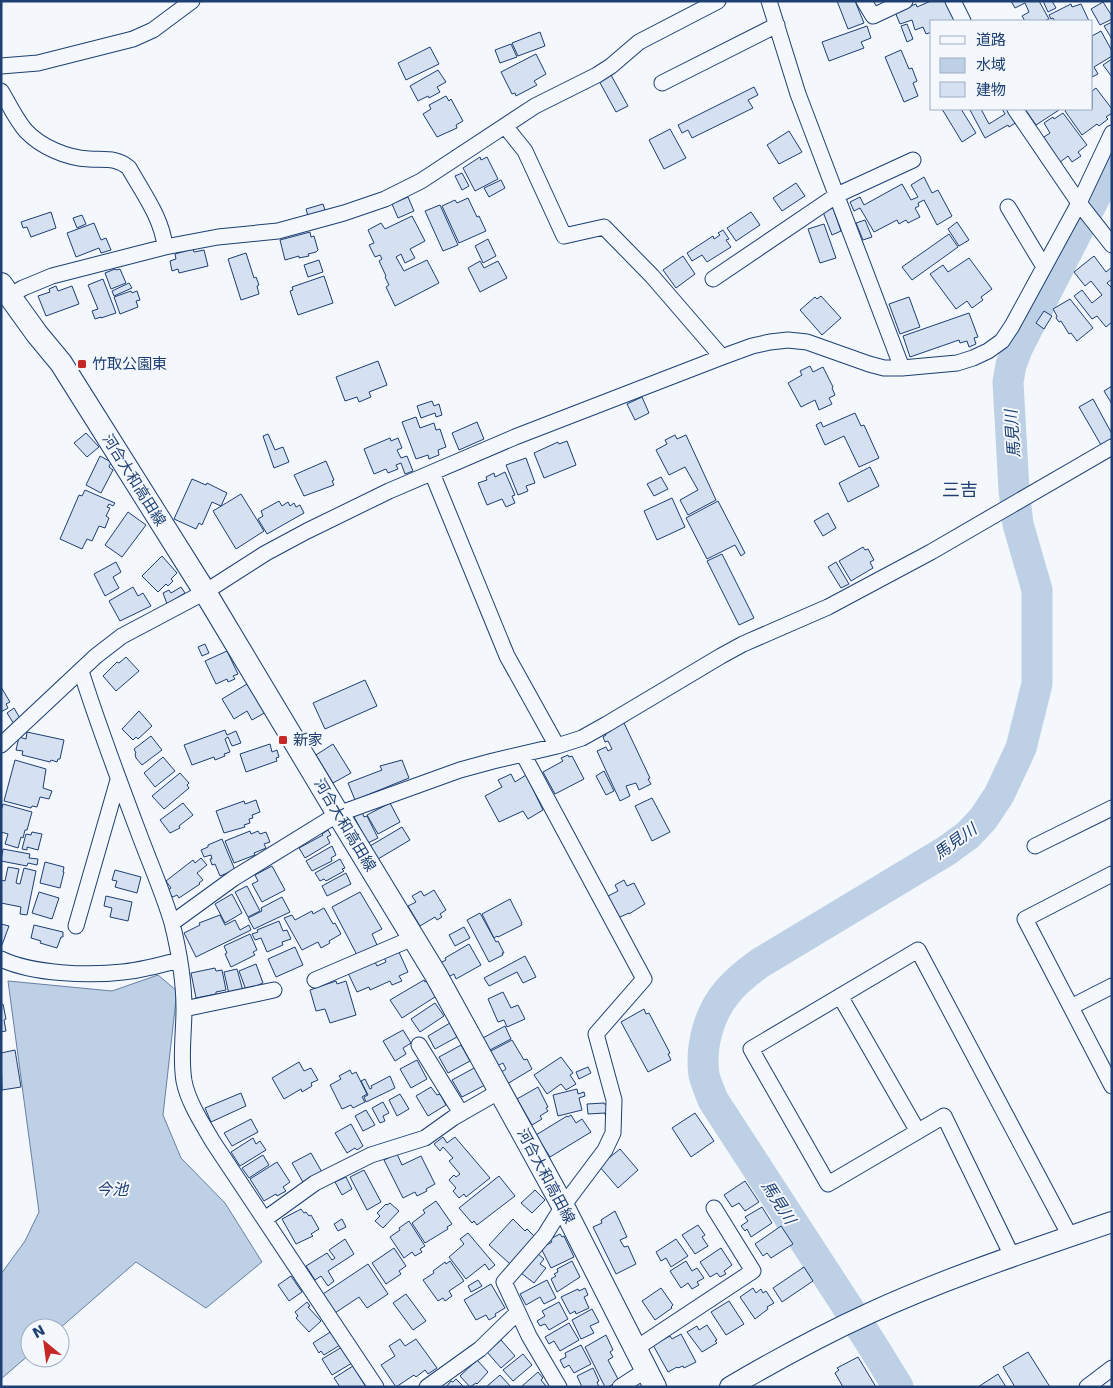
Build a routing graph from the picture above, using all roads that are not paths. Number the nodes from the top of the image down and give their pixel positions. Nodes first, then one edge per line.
1 (192, 1) edge
2 (718, 1) edge
3 (769, 1) edge
4 (864, 1) edge
5 (905, 1) edge
6 (953, 1) edge
7 (962, 20) edge
8 (777, 25) junction
9 (1, 66) edge
10 (662, 83) dead end
11 (1, 91) edge
12 (1016, 110) edge
13 (505, 126) junction
14 (1112, 133) edge
15 (913, 160) dead end
16 (836, 195) junction
17 (1081, 206) junction
18 (1008, 207) dead end
19 (1112, 245) edge
20 (166, 247) junction
21 (1044, 267) junction
22 (713, 280) dead end
23 (5, 290) edge
24 (722, 357) junction
25 (902, 368) junction
26 (1112, 447) edge
27 (432, 473) junction
28 (205, 592) junction
29 (81, 671) junction
30 (1, 745) edge
31 (557, 746) junction
32 (524, 754) junction
33 (118, 780) junction
34 (1112, 808) edge
35 (338, 814) junction
36 (1036, 846) dead end
37 (1112, 874) edge
38 (172, 923) junction
39 (76, 926) dead end
40 (414, 938) junction
41 (1, 959) edge
42 (180, 960) junction
43 (315, 980) dead end
44 (1112, 986) edge
45 (274, 990) dead end
46 (840, 996) junction
47 (1071, 1007) junction
48 (184, 1009) junction
49 (419, 1045) dead end
50 (1112, 1086) edge
51 (500, 1091) junction
52 (461, 1113) junction
53 (917, 1130) junction
54 (563, 1206) junction
55 (714, 1208) dead end
56 (265, 1219) junction
57 (1112, 1222) edge
58 (1070, 1236) junction
59 (1013, 1258) junction
60 (517, 1313) junction
61 (635, 1349) junction
62 (1112, 1368) edge
63 (651, 1378) edge
64 (376, 1387) edge
65 (427, 1387) edge
66 (559, 1387) edge
67 (620, 1387) edge
68 (730, 1387) edge
69 (1087, 1387) edge

1 - 9 street
2 - 13 street
3 - 8 street
4 - 5 street
6 - 7 street
8 - 10 street
8 - 16 street
11 - 20 street
12 - 17 street
13 - 20 street
13 - 24 street
14 - 17 street
15 - 16 street
16 - 22 street
16 - 25 street
17 - 19 street
17 - 21 street
18 - 21 street
20 - 23 street
21 - 25 street
23 - 28 main road, 河合大和高田線
24 - 25 street
24 - 27 street
26 - 31 street
27 - 28 street
27 - 31 street
28 - 29 street
28 - 35 main road, 河合大和高田線
29 - 30 street
29 - 33 street
31 - 32 street
32 - 35 street
32 - 54 street
33 - 38 street
33 - 39 street
34 - 36 street
35 - 38 street
35 - 40 main road, 河合大和高田線
37 - 47 street
38 - 42 street
40 - 43 street
40 - 51 main road, 河合大和高田線
41 - 42 street
42 - 48 street
44 - 47 street
45 - 48 street
46 - 53 street
46 - 53 street
46 - 58 street
47 - 50 street
48 - 56 street
49 - 52 street
51 - 52 street
51 - 54 main road, 河合大和高田線
52 - 56 street
53 - 59 street
54 - 60 street
54 - 61 main road, 河合大和高田線
55 - 61 street
56 - 64 street
57 - 58 street
58 - 59 street
59 - 68 street
60 - 65 street
60 - 66 street
61 - 63 main road, 河合大和高田線
62 - 69 street
63 - 67 street

